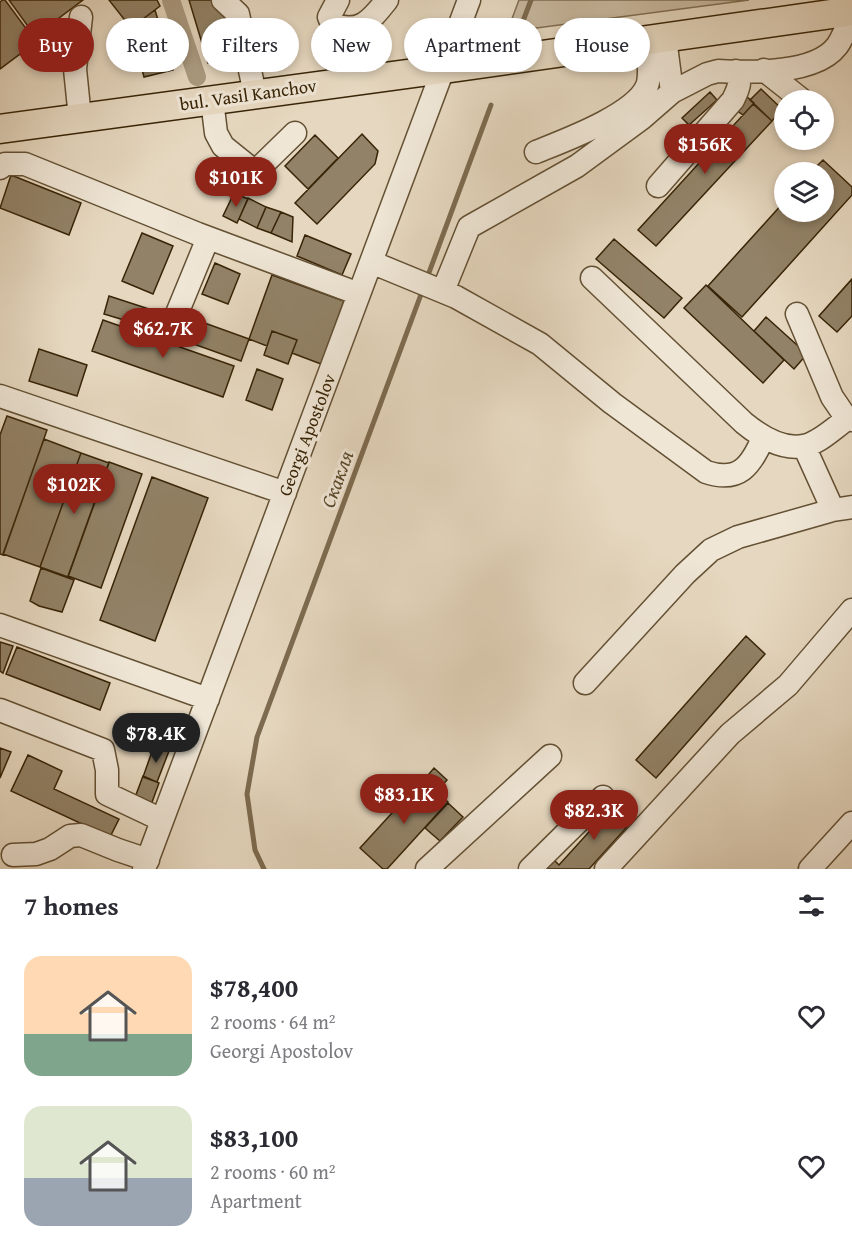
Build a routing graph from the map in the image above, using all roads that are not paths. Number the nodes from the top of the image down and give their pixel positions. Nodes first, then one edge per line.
1 (223, 0) edge
2 (338, 0) edge
3 (387, 0) edge
4 (469, 0) edge
5 (852, 11) edge
6 (462, 18) edge
7 (656, 39) junction
8 (542, 55) edge
9 (764, 70) junction
10 (736, 71) junction
11 (75, 72) edge
12 (421, 72) edge
13 (443, 72) edge
14 (789, 90) edge
15 (672, 92) junction
16 (255, 94) junction
17 (212, 100) junction
18 (80, 118) junction
19 (0, 129) edge
20 (295, 133) dead end
21 (536, 152) dead end
22 (0, 168) edge
23 (658, 186) dead end
24 (208, 238) junction
25 (371, 262) junction
26 (592, 278) dead end
27 (439, 289) junction
28 (359, 294) junction
29 (797, 314) dead end
30 (171, 328) dead end
31 (0, 396) edge
32 (849, 420) edge
33 (763, 438) junction
34 (804, 446) junction
35 (285, 493) junction
36 (842, 508) edge
37 (852, 610) edge
38 (0, 625) edge
39 (585, 683) dead end
40 (208, 699) junction
41 (0, 710) edge
42 (550, 756) dead end
43 (603, 797) dead end
44 (162, 820) junction
45 (852, 823) edge
46 (13, 855) dead end
47 (146, 864) edge
48 (427, 869) edge
49 (530, 869) edge
50 (606, 869) edge
51 (810, 869) edge

1 - 16 street
2 - 3 street
4 - 6 street, Georgi Apostolov
5 - 7 main road, bul. Vasil Kanchov
5 - 9 street
7 - 8 main road, bul. Vasil Kanchov
7 - 15 street
7 - 21 street
9 - 10 street
9 - 14 street
10 - 15 street
10 - 23 street
11 - 18 street
12 - 16 main road, bul. Vasil Kanchov
13 - 25 street, Georgi Apostolov
15 - 27 street
16 - 17 main road, bul. Vasil Kanchov
17 - 18 main road, bul. Vasil Kanchov
17 - 20 street
18 - 19 main road, bul. Vasil Kanchov
22 - 24 street
24 - 28 street
24 - 30 street
25 - 27 street
25 - 28 street, Georgi Apostolov
26 - 33 street
27 - 33 street
28 - 35 street, Georgi Apostolov
29 - 32 street
31 - 35 street
32 - 34 street
33 - 34 street
34 - 36 street
35 - 40 street, Georgi Apostolov
36 - 39 street
37 - 50 street
38 - 40 street
40 - 44 street, Georgi Apostolov
41 - 44 street
42 - 48 street
43 - 49 street
44 - 47 street, Georgi Apostolov
45 - 51 street
46 - 47 street

